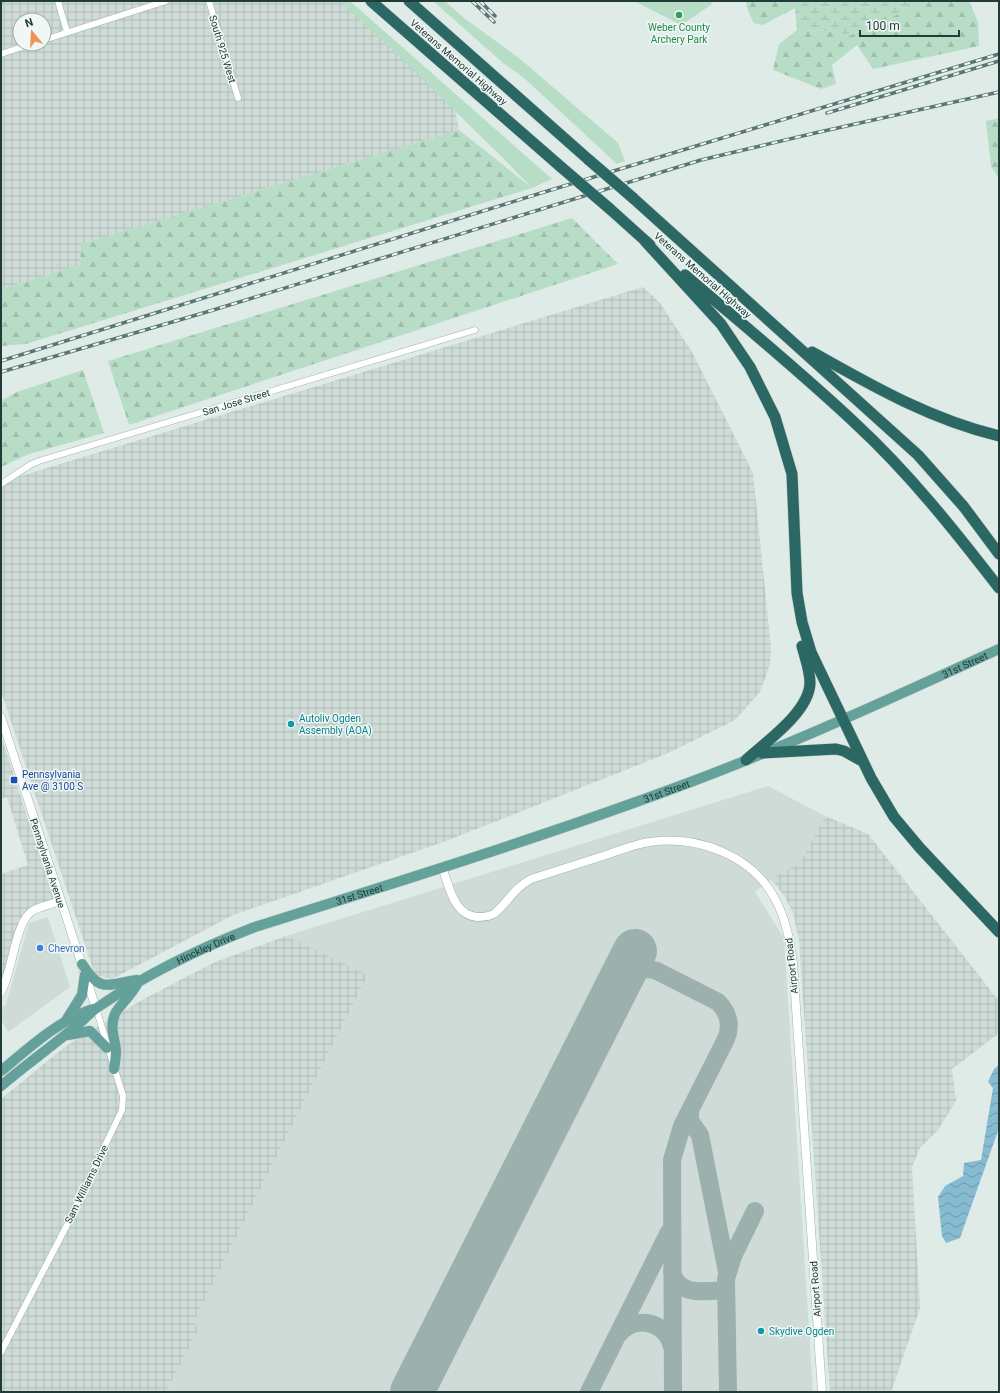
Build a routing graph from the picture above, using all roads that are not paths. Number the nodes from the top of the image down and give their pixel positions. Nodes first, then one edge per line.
1 (58, 1) edge
2 (166, 1) edge
3 (209, 1) edge
4 (371, 1) edge
5 (409, 1) edge
6 (67, 32) junction
7 (52, 37) edge
8 (12, 50) edge
9 (1, 54) edge
10 (238, 98) dead end
11 (645, 241) junction
12 (475, 330) dead end
13 (792, 341) junction
14 (999, 436) edge
15 (1, 484) edge
16 (999, 554) edge
17 (999, 588) edge
18 (797, 593) junction
19 (999, 649) edge
20 (1, 717) edge
21 (843, 720) junction
22 (762, 753) junction
23 (746, 760) junction
24 (862, 761) junction
25 (442, 867) junction
26 (60, 901) junction
27 (323, 906) joint
28 (999, 932) edge
29 (84, 969) junction
30 (140, 981) junction
31 (1, 992) edge
32 (96, 1008) junction
33 (64, 1022) junction
34 (64, 1036) junction
35 (107, 1048) junction
36 (114, 1069) junction
37 (1, 1072) edge
38 (1, 1086) edge
39 (1, 1352) edge
40 (822, 1392) edge

1 - 6 street
2 - 6 street
3 - 10 street, South 925 West
4 - 11 highway, Veterans Memorial Highway, bridge
5 - 13 highway, Veterans Memorial Highway, bridge
6 - 7 street
8 - 9 street
11 - 17 highway, Veterans Memorial Highway
11 - 18 highway
12 - 15 street, San Jose Street
13 - 14 highway
13 - 16 highway, Veterans Memorial Highway
18 - 21 highway
18 - 23 highway
19 - 21 main road, 31st Street
20 - 26 street, Pennsylvania Avenue
21 - 22 main road, 31st Street
21 - 24 highway
22 - 23 main road, 31st Street
22 - 24 highway
23 - 25 main road, 31st Street
24 - 28 highway
25 - 27 main road, 31st Street
25 - 40 street, Airport Road
26 - 29 street, Pennsylvania Avenue
26 - 31 street
27 - 30 main road, Hinckley Drive
29 - 30 main road
29 - 32 street, Pennsylvania Avenue
29 - 33 main road
30 - 32 main road, Hinckley Drive
30 - 36 main road
32 - 33 main road, Hinckley Drive
32 - 34 main road, Hinckley Drive
32 - 35 street, Sam Williams Drive
33 - 37 main road, Hinckley Drive
34 - 35 main road
34 - 38 main road, Hinckley Drive
35 - 36 street, Sam Williams Drive
36 - 39 street, Sam Williams Drive

